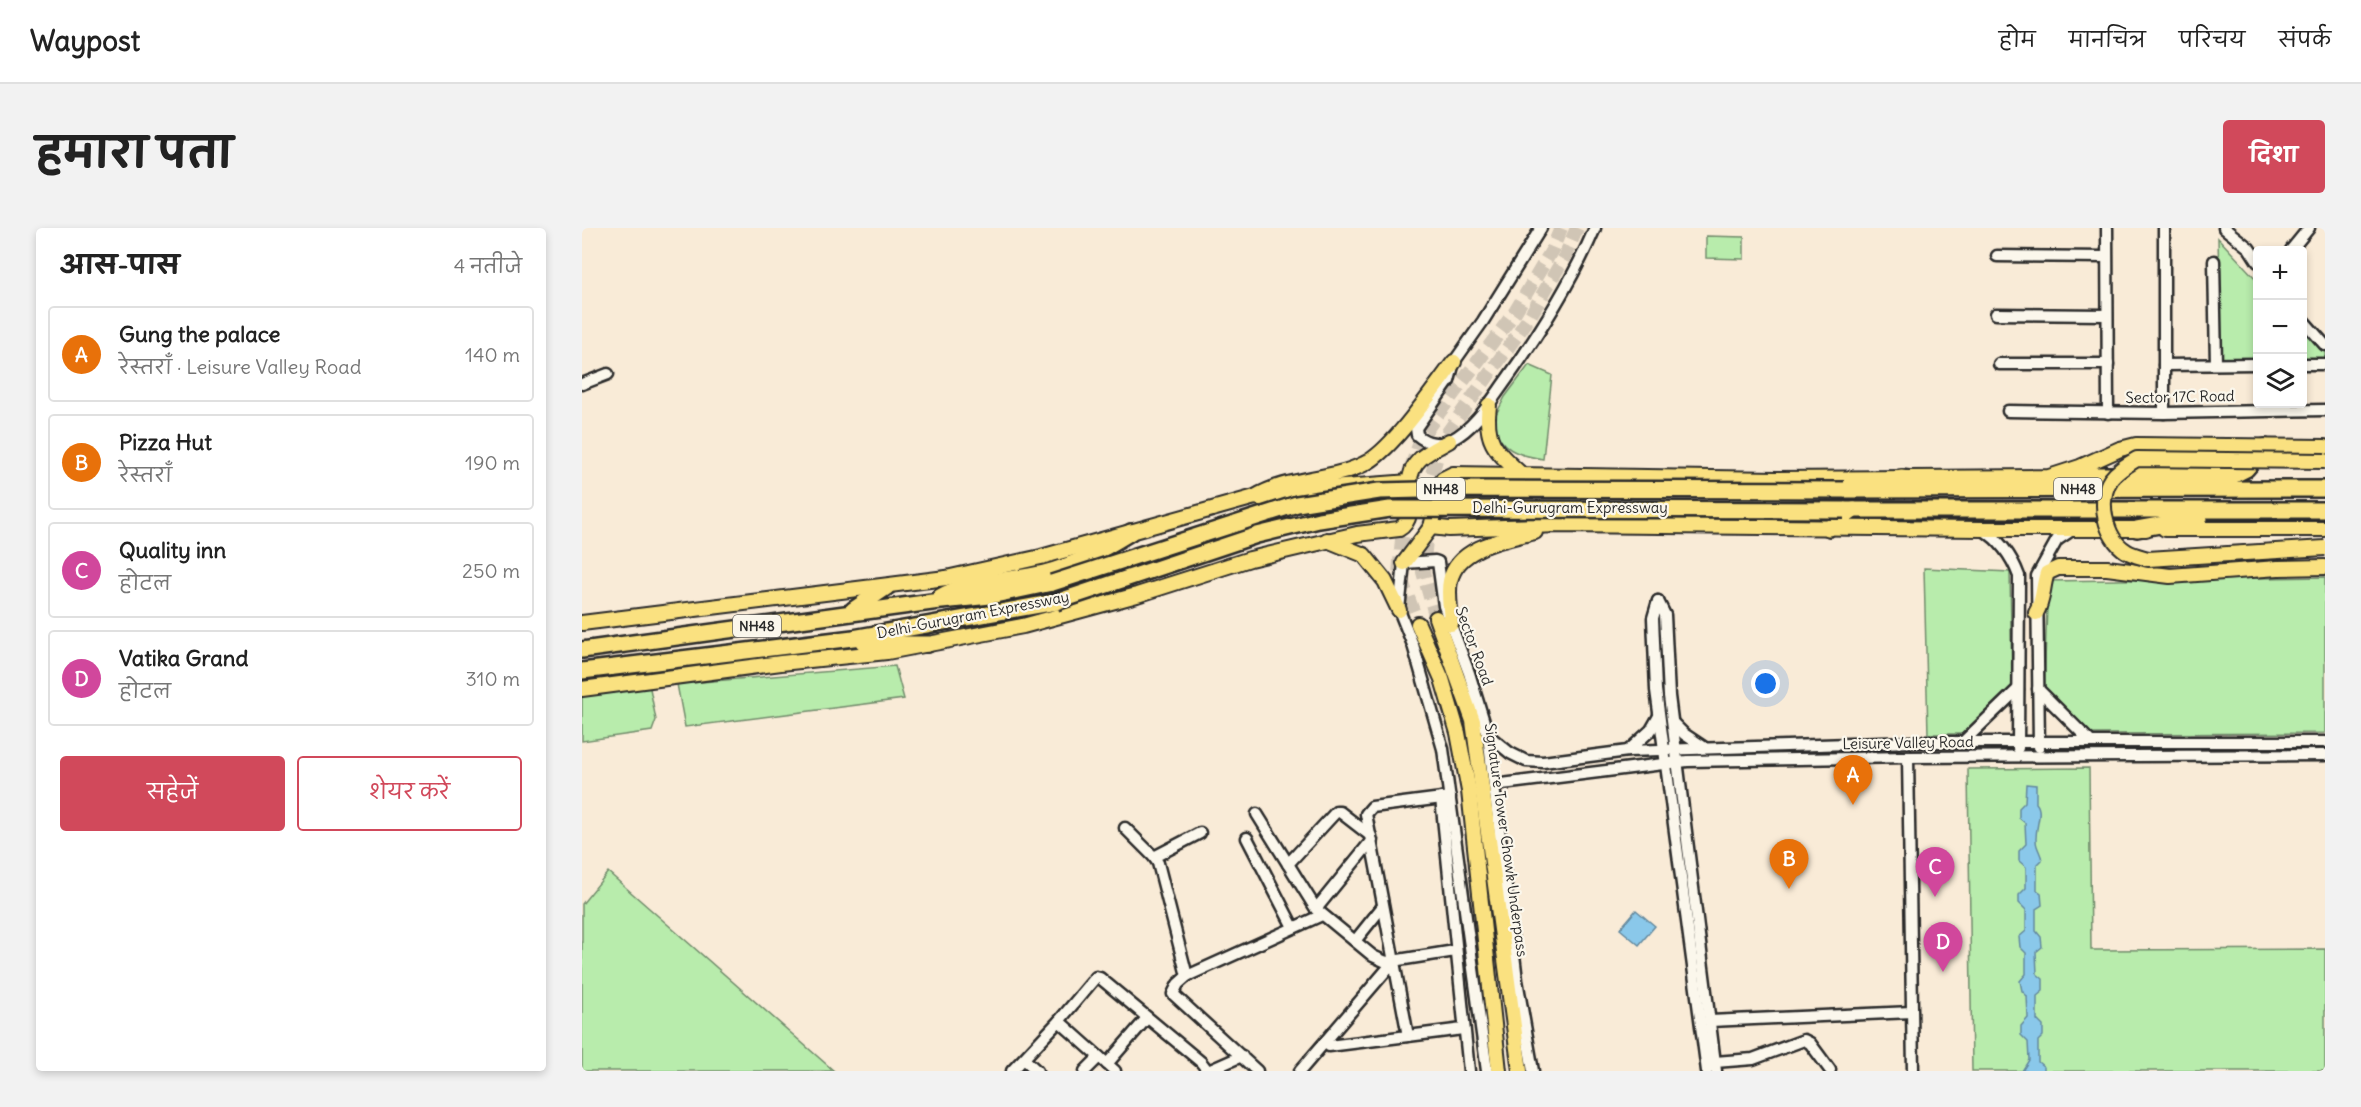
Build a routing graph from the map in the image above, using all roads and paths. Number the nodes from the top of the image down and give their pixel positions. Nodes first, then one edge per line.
1 (1541, 228) edge
2 (1595, 228) edge
3 (2107, 228) edge
4 (2164, 228) edge
5 (2224, 228) edge
6 (2309, 228) edge
7 (2294, 246) edge
8 (2253, 254) edge
9 (1997, 256) dead end
10 (2106, 257) junction
11 (2214, 261) dead end
12 (1996, 314) dead end
13 (2107, 315) junction
14 (2307, 325) edge
15 (2325, 345) edge
16 (1454, 362) junction
17 (1999, 364) dead end
18 (2108, 364) junction
19 (2216, 364) junction
20 (2253, 364) edge
21 (2307, 364) edge
22 (2325, 364) edge
23 (2164, 365) junction
24 (608, 374) dead end
25 (582, 384) edge
26 (1488, 405) junction
27 (2325, 410) edge
28 (2008, 411) dead end
29 (2108, 413) junction
30 (2164, 413) junction
31 (1449, 441) junction
32 (2265, 447) junction
33 (2325, 447) edge
34 (2325, 461) edge
35 (1523, 476) junction
36 (1901, 478) junction
37 (1410, 482) junction
38 (1980, 489) junction
39 (2062, 489) junction
40 (2319, 489) edge
41 (1255, 497) junction
42 (1849, 510) junction
43 (1877, 510) junction
44 (2319, 510) edge
45 (2237, 511) junction
46 (1560, 525) junction
47 (1431, 527) junction
48 (1829, 528) junction
49 (1891, 528) junction
50 (1982, 529) junction
51 (2137, 529) junction
52 (2325, 529) edge
53 (2072, 530) junction
54 (1131, 532) junction
55 (1327, 540) junction
56 (2325, 548) edge
57 (1404, 563) junction
58 (2325, 567) edge
59 (887, 587) junction
60 (933, 602) junction
61 (1399, 610) junction
62 (848, 613) junction
63 (2036, 613) junction
64 (1436, 618) tunnel mouth
65 (582, 623) edge
66 (1418, 624) tunnel mouth
67 (1451, 624) junction
68 (853, 638) junction
69 (928, 644) junction
70 (582, 650) edge
71 (582, 671) edge
72 (582, 688) edge
73 (2018, 689) junction
74 (2038, 689) junction
75 (2018, 709) junction
76 (2038, 711) junction
77 (1659, 716) junction
78 (1673, 722) junction
79 (1488, 735) junction
80 (1963, 742) junction
81 (2018, 742) junction
82 (2039, 742) junction
83 (2091, 742) junction
84 (2325, 742) edge
85 (1706, 748) junction
86 (1676, 749) junction
87 (1664, 750) junction
88 (1628, 751) junction
89 (2325, 755) edge
90 (1908, 757) junction
91 (2018, 757) junction
92 (2038, 757) junction
93 (1678, 762) junction
94 (1664, 763) junction
95 (1494, 785) junction
96 (1446, 797) junction
97 (1257, 814) dead end
98 (1125, 828) dead end
99 (1200, 833) dead end
100 (1247, 838) dead end
101 (1371, 838) junction
102 (1154, 857) junction
103 (1288, 864) junction
104 (1383, 906) junction
105 (1318, 912) junction
106 (1293, 927) junction
107 (1354, 941) junction
108 (1455, 951) junction
109 (1395, 960) junction
110 (1187, 976) junction
111 (1912, 1012) junction
112 (1147, 1018) junction
113 (1059, 1021) junction
114 (1710, 1021) junction
115 (1463, 1029) junction
116 (1408, 1036) junction
117 (1329, 1046) dead end
118 (1242, 1056) junction
119 (1023, 1059) junction
120 (1107, 1064) edge
121 (1716, 1066) edge
122 (1830, 1070) edge
123 (1012, 1071) edge
124 (1036, 1071) edge
125 (1085, 1071) edge
126 (1208, 1071) edge
127 (1257, 1071) edge
128 (1300, 1071) edge
129 (1469, 1071) edge
130 (1487, 1071) edge
131 (1499, 1071) edge
132 (1520, 1071) edge
133 (1533, 1071) edge
134 (1707, 1071) edge
135 (1912, 1071) edge

1 - 16 street
2 - 26 street
3 - 10 street, Sector 17C Road
4 - 23 street
5 - 8 street
6 - 7 street
9 - 10 street
10 - 13 street, Sector 17C Road
11 - 19 street
12 - 13 street
13 - 18 street, Sector 17C Road
14 - 15 street
16 - 31 street
16 - 41 main road
17 - 18 street
18 - 29 street, Sector 17C Road
19 - 20 street
19 - 23 street
21 - 22 street
23 - 30 street
24 - 25 street
26 - 31 street
26 - 35 main road
27 - 30 street, Sector 17C Road
28 - 29 street, Sector 17C Road
29 - 30 street, Sector 17C Road
31 - 37 main road
32 - 33 main road
32 - 36 main road
32 - 39 highway
34 - 56 main road, bridge
35 - 36 main road
35 - 47 main road
36 - 38 highway
37 - 41 main road
37 - 55 main road
38 - 39 highway, Delhi-Gurugram Expressway / NH48
38 - 60 highway, Delhi-Gurugram Expressway / NH48, bridge
39 - 40 highway, Delhi-Gurugram Expressway / NH48
41 - 54 main road
42 - 43 highway, Delhi-Gurugram Expressway / NH48
42 - 48 highway
42 - 68 highway, Delhi-Gurugram Expressway / NH48, bridge
43 - 45 highway, Delhi-Gurugram Expressway / NH48
43 - 49 main road
44 - 45 highway, Delhi-Gurugram Expressway / NH48
45 - 51 highway
46 - 47 main road
46 - 48 main road
46 - 67 main road
47 - 57 main road
48 - 49 main road
49 - 50 main road
50 - 53 main road
50 - 73 street
51 - 52 main road
51 - 53 main road
53 - 63 street
54 - 59 main road
54 - 60 highway
55 - 61 main road
55 - 69 main road
57 - 61 street
57 - 67 street, Sector Road
58 - 63 main road
59 - 62 highway
59 - 65 main road
60 - 62 highway, Delhi-Gurugram Expressway / NH48
61 - 96 street
62 - 70 highway, Delhi-Gurugram Expressway / NH48
63 - 74 street
64 - 132 main road, Signature Tower Chowk Underpass
66 - 131 main road, Signature Tower Chowk Underpass
67 - 79 street, Sector Road
68 - 69 highway
68 - 71 highway, Delhi-Gurugram Expressway / NH48
69 - 72 main road
73 - 75 street
73 - 80 street
74 - 76 street
74 - 83 street
75 - 76 street
75 - 81 street
76 - 82 street
77 - 78 street
77 - 87 street
77 - 88 street
78 - 85 street
78 - 86 street
79 - 88 street, Leisure Valley Road
79 - 95 street, Sector Road
80 - 81 street, Leisure Valley Road
80 - 85 street, Leisure Valley Road
81 - 82 street, Leisure Valley Road
81 - 91 street
82 - 83 street, Leisure Valley Road
82 - 92 street
83 - 84 street, Leisure Valley Road
85 - 86 street, Leisure Valley Road
86 - 87 street, Leisure Valley Road
86 - 93 street
87 - 88 street, Leisure Valley Road
87 - 94 street
89 - 92 street, Leisure Valley Road
90 - 91 street, Leisure Valley Road
90 - 93 street, Leisure Valley Road
90 - 111 street
91 - 92 street, Leisure Valley Road
93 - 94 street, Leisure Valley Road
93 - 114 street
94 - 95 street, Leisure Valley Road
94 - 134 street
95 - 133 street, Sector Road
96 - 101 street
96 - 108 street
96 - 130 street
97 - 103 street
98 - 102 street
99 - 102 street
100 - 106 street
101 - 103 street
101 - 104 street
101 - 105 street
102 - 110 street
103 - 105 street
104 - 107 street
104 - 109 street
105 - 106 street
105 - 107 street
106 - 110 street
107 - 109 street
108 - 109 street
108 - 115 street
109 - 116 street
109 - 128 street
110 - 118 street
111 - 114 street
111 - 135 street
112 - 113 street
112 - 120 street
112 - 126 street
113 - 119 street
113 - 120 street
114 - 121 street
115 - 116 street
115 - 129 street
116 - 117 street
118 - 126 street
118 - 127 street
119 - 123 street
119 - 124 street
120 - 125 street
121 - 122 street

